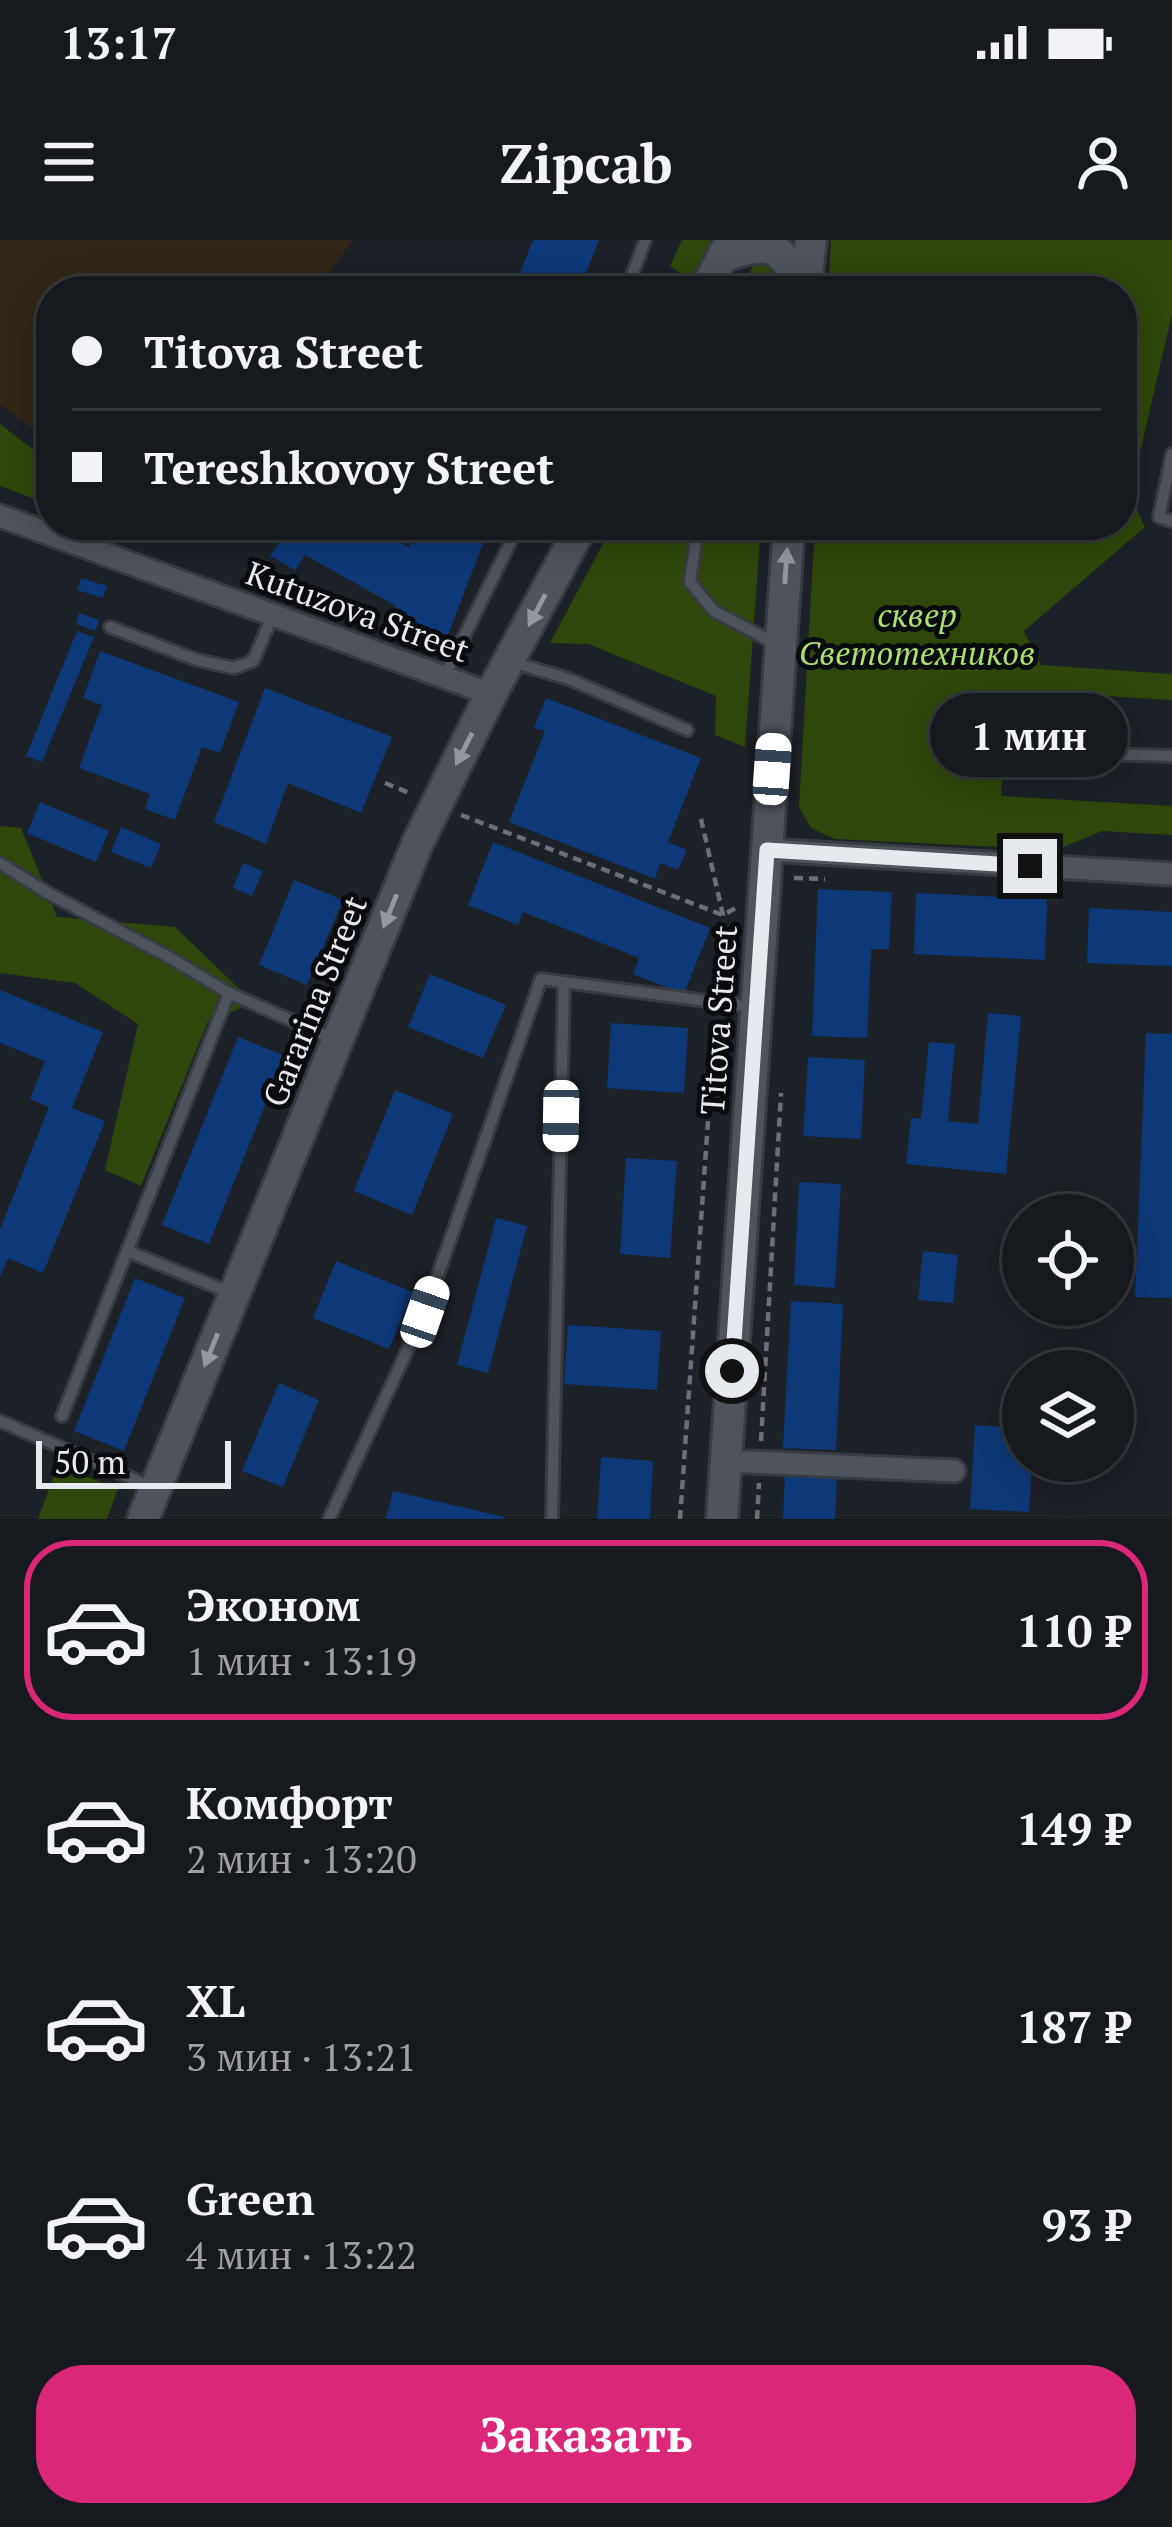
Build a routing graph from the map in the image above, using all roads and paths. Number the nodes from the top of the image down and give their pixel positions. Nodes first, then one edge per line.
1 (811, 240) edge
2 (646, 241) edge
3 (726, 248) edge
4 (632, 276) edge
5 (712, 276) edge
6 (795, 276) edge
7 (805, 276) edge
8 (1172, 454) edge
9 (0, 516) edge
10 (1172, 521) edge
11 (36, 529) edge
12 (66, 540) edge
13 (512, 540) edge
14 (574, 540) edge
15 (696, 540) edge
16 (788, 540) edge
17 (273, 615) junction
18 (110, 627) dead end
19 (781, 647) junction
20 (509, 661) junction
21 (444, 677) junction
22 (491, 694) junction
23 (687, 730) dead end
24 (1032, 752) dead end
25 (1172, 756) edge
26 (386, 783) dead end
27 (436, 804) junction
28 (701, 819) dead end
29 (781, 850) junction
30 (0, 862) edge
31 (1172, 874) edge
32 (794, 878) dead end
33 (723, 915) junction
34 (564, 982) junction
35 (229, 992) junction
36 (717, 1002) junction
37 (755, 1007) junction
38 (337, 1041) junction
39 (782, 1088) dead end
40 (127, 1251) junction
41 (234, 1294) junction
42 (62, 1417) dead end
43 (0, 1421) edge
44 (727, 1462) junction
45 (760, 1462) junction
46 (954, 1471) dead end
47 (155, 1489) junction
48 (143, 1519) edge
49 (328, 1519) edge
50 (552, 1519) edge
51 (680, 1519) edge
52 (722, 1519) edge
53 (757, 1519) edge

1 - 7 main road
2 - 4 lane
3 - 5 main road
3 - 6 main road
8 - 10 lane
9 - 11 street, Kutuzova Street
12 - 17 street, Kutuzova Street
13 - 21 lane
14 -> 20 main road, Gararina Street
15 - 19 lane
19 -> 16 main road, Titova Street
17 - 18 lane
17 - 21 street, Kutuzova Street
19 - 29 main road, Titova Street
20 - 22 main road, Gararina Street
20 - 23 lane
21 - 22 street, Kutuzova Street
22 -> 27 main road, Gararina Street
24 - 25 lane
26 - 27 path
27 - 33 path
27 -> 38 main road, Gararina Street
28 - 33 path
29 - 31 street
29 - 32 path
29 - 37 main road, Titova Street
30 - 35 lane
33 - 36 path
34 - 36 lane
34 - 49 lane
34 - 50 lane
35 - 38 lane
35 - 40 lane
36 - 37 lane
36 - 51 path
37 - 44 main road, Titova Street
38 - 41 main road, Gararina Street
39 - 45 path
40 - 41 lane
40 - 42 lane
41 -> 47 main road, Gararina Street
43 - 47 lane
44 - 45 street
44 - 52 main road, Titova Street
45 - 46 street
45 - 53 path
47 - 48 main road, Gararina Street

